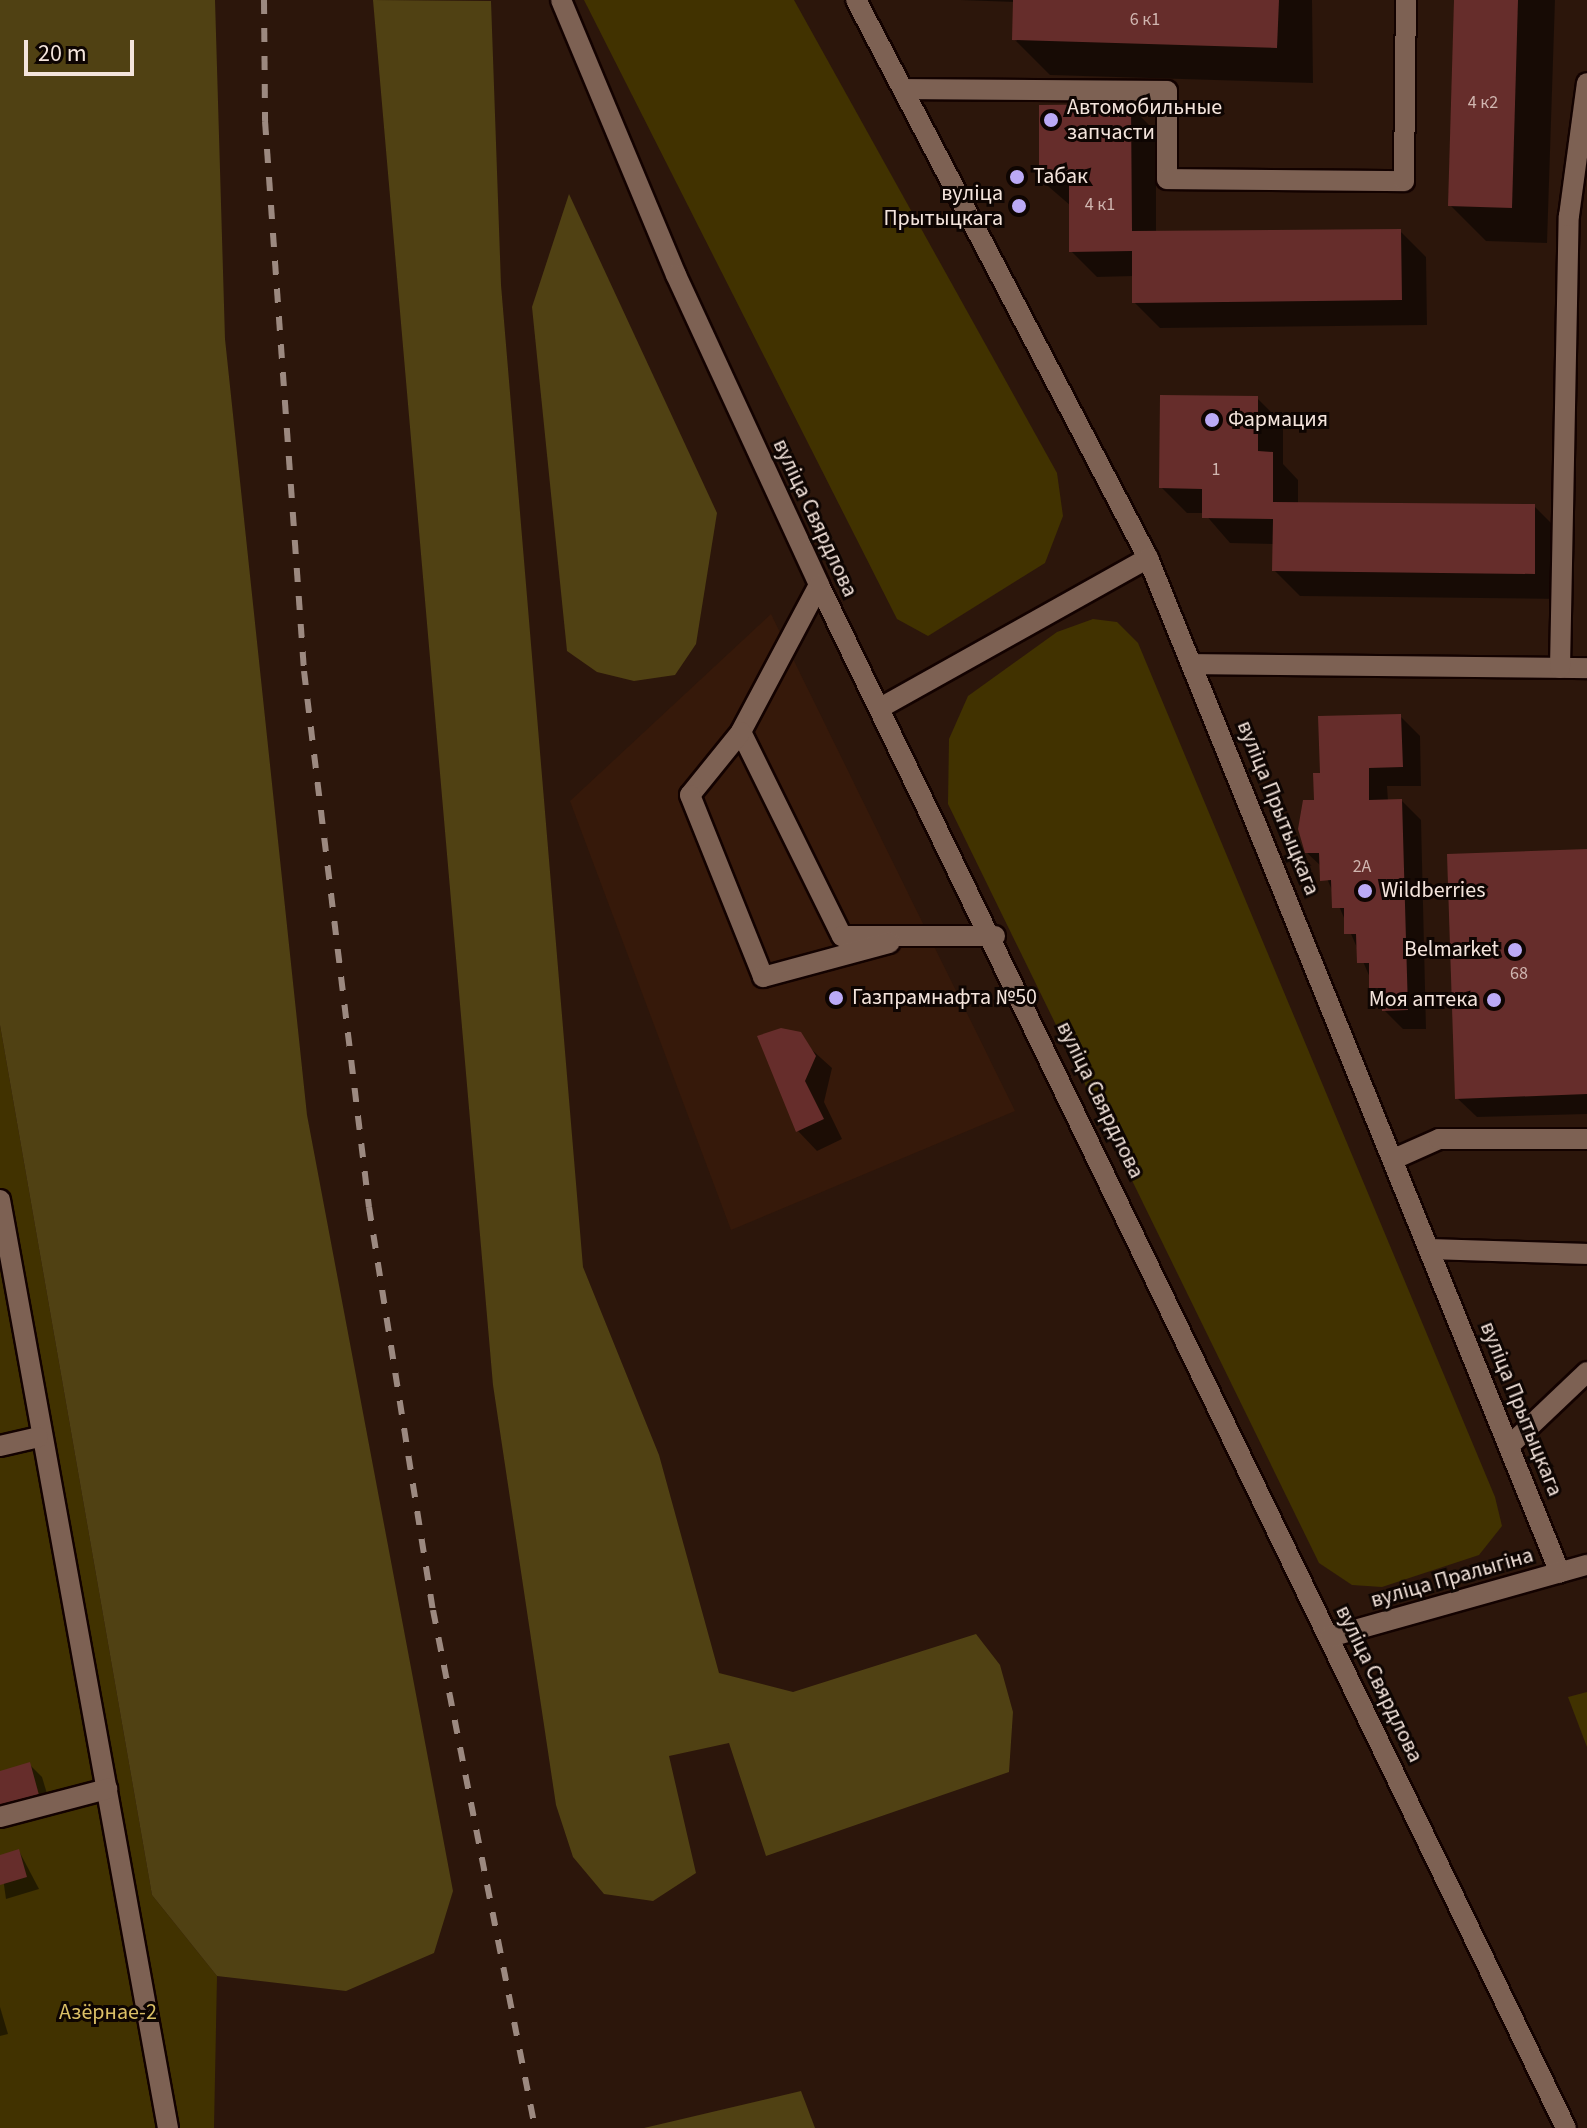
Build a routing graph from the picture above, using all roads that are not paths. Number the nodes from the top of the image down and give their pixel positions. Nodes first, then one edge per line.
1 (561, 0) edge
2 (856, 0) edge
3 (1406, 0) edge
4 (1587, 83) edge
5 (903, 89) junction
6 (1148, 558) junction
7 (819, 585) junction
8 (1193, 664) junction
9 (1560, 668) junction
10 (1587, 668) edge
11 (880, 708) junction
12 (741, 732) junction
13 (915, 936) junction
14 (995, 936) junction
15 (1587, 1139) edge
16 (1394, 1159) junction
17 (0, 1200) edge
18 (1431, 1249) junction
19 (1587, 1254) edge
20 (1587, 1372) edge
21 (38, 1437) junction
22 (1510, 1445) junction
23 (0, 1446) edge
24 (1587, 1565) edge
25 (1560, 1573) junction
26 (1330, 1637) junction
27 (107, 1789) junction
28 (0, 1817) edge
29 (168, 2128) edge
30 (1566, 2128) edge

1 - 7 street, вуліца Свярдлова
2 - 5 street, вуліца Прытыцкага
3 - 5 street
4 - 9 street
5 - 6 street, вуліца Прытыцкага
6 - 8 street, вуліца Прытыцкага
6 - 11 street
7 - 11 street, вуліца Свярдлова
7 - 12 street
8 - 9 street
8 - 16 street, вуліца Прытыцкага
9 - 10 street
11 - 14 street, вуліца Свярдлова
12 - 13 street
12 - 13 street
13 - 14 street
14 - 26 street, вуліца Свярдлова
15 - 16 street
16 - 18 street, вуліца Прытыцкага
17 - 21 street
18 - 19 street
18 - 22 street, вуліца Прытыцкага
20 - 22 street
21 - 23 street
21 - 27 street
22 - 25 street, вуліца Прытыцкага
24 - 25 street, вуліца Пралыгіна
25 - 26 street, вуліца Пралыгіна
26 - 30 street, вуліца Свярдлова
27 - 28 street
27 - 29 street

